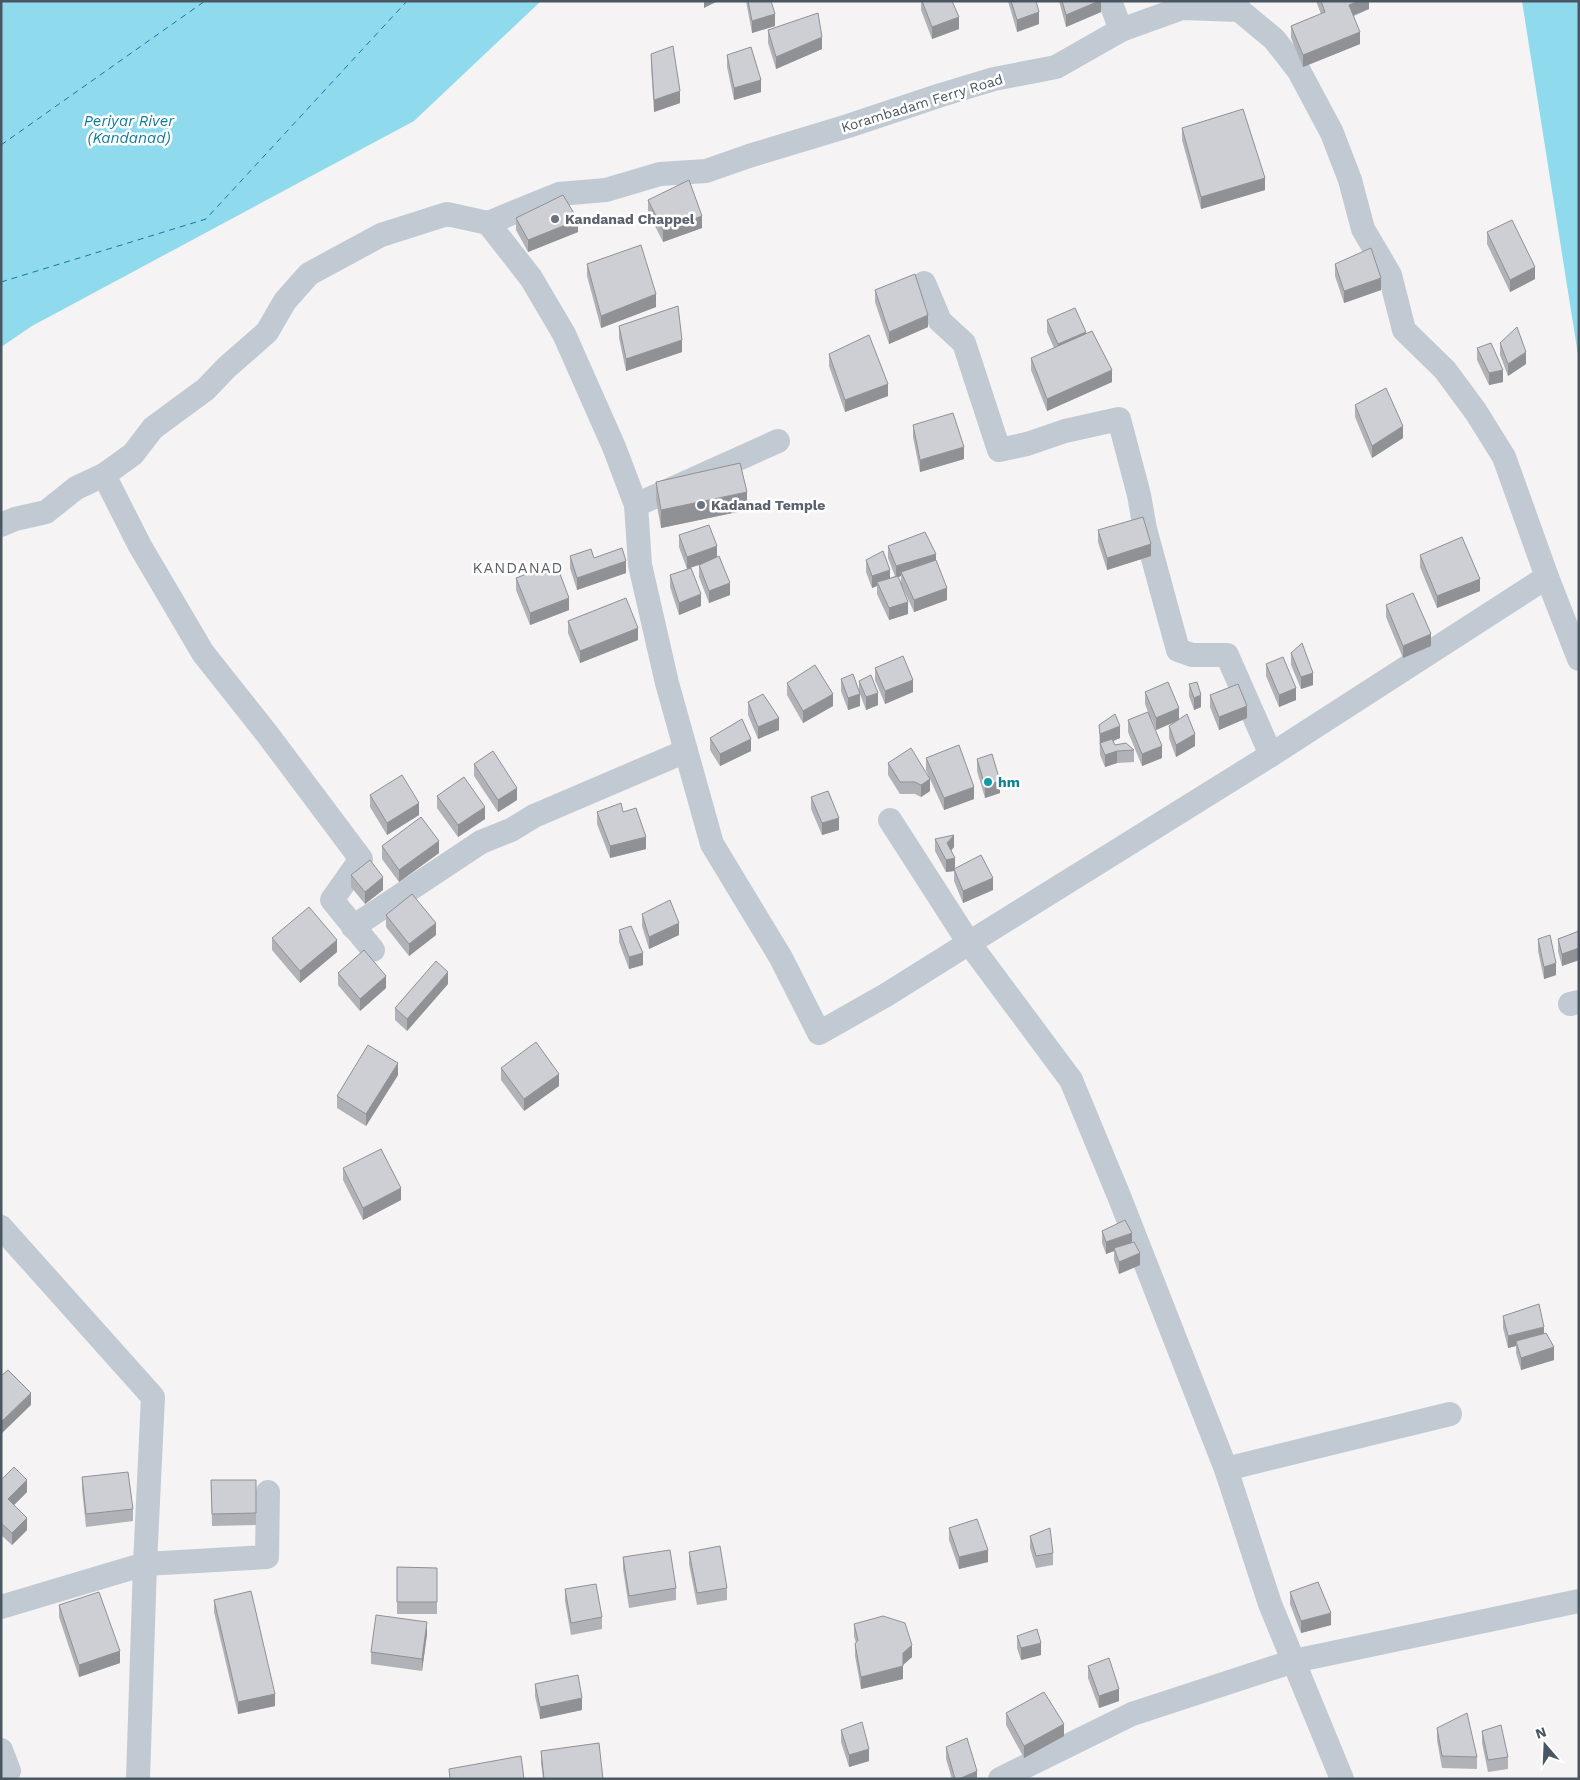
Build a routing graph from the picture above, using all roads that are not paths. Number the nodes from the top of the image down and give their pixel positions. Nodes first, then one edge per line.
1 (1110, 1) edge
2 (1121, 30) junction
3 (488, 223) junction
4 (924, 283) dead end
5 (778, 441) dead end
6 (104, 475) junction
7 (636, 504) junction
8 (1, 525) edge
9 (1547, 577) junction
10 (1579, 659) edge
11 (686, 751) junction
12 (1271, 755) junction
13 (890, 820) dead end
14 (353, 926) junction
15 (969, 943) junction
16 (373, 950) dead end
17 (1, 1227) edge
18 (1450, 1414) dead end
19 (1226, 1469) junction
20 (268, 1492) dead end
21 (145, 1564) junction
22 (1579, 1601) edge
23 (1, 1607) edge
24 (1294, 1661) junction
25 (138, 1779) edge
26 (1000, 1779) edge
27 (1342, 1779) edge

1 - 2 street
2 - 3 street, Korambadam Ferry Road
2 - 9 street, Korambadam Ferry Road
3 - 6 street
3 - 7 street
4 - 12 street
5 - 7 street
6 - 8 street
6 - 14 street
7 - 11 street
9 - 10 street, Korambadam Ferry Road
9 - 12 street
11 - 14 street
11 - 15 street
12 - 15 street
13 - 15 street
14 - 16 street
15 - 19 street
17 - 21 street
18 - 19 street
19 - 24 street
20 - 21 street
21 - 23 street
21 - 25 street
22 - 24 street
24 - 26 street
24 - 27 street

